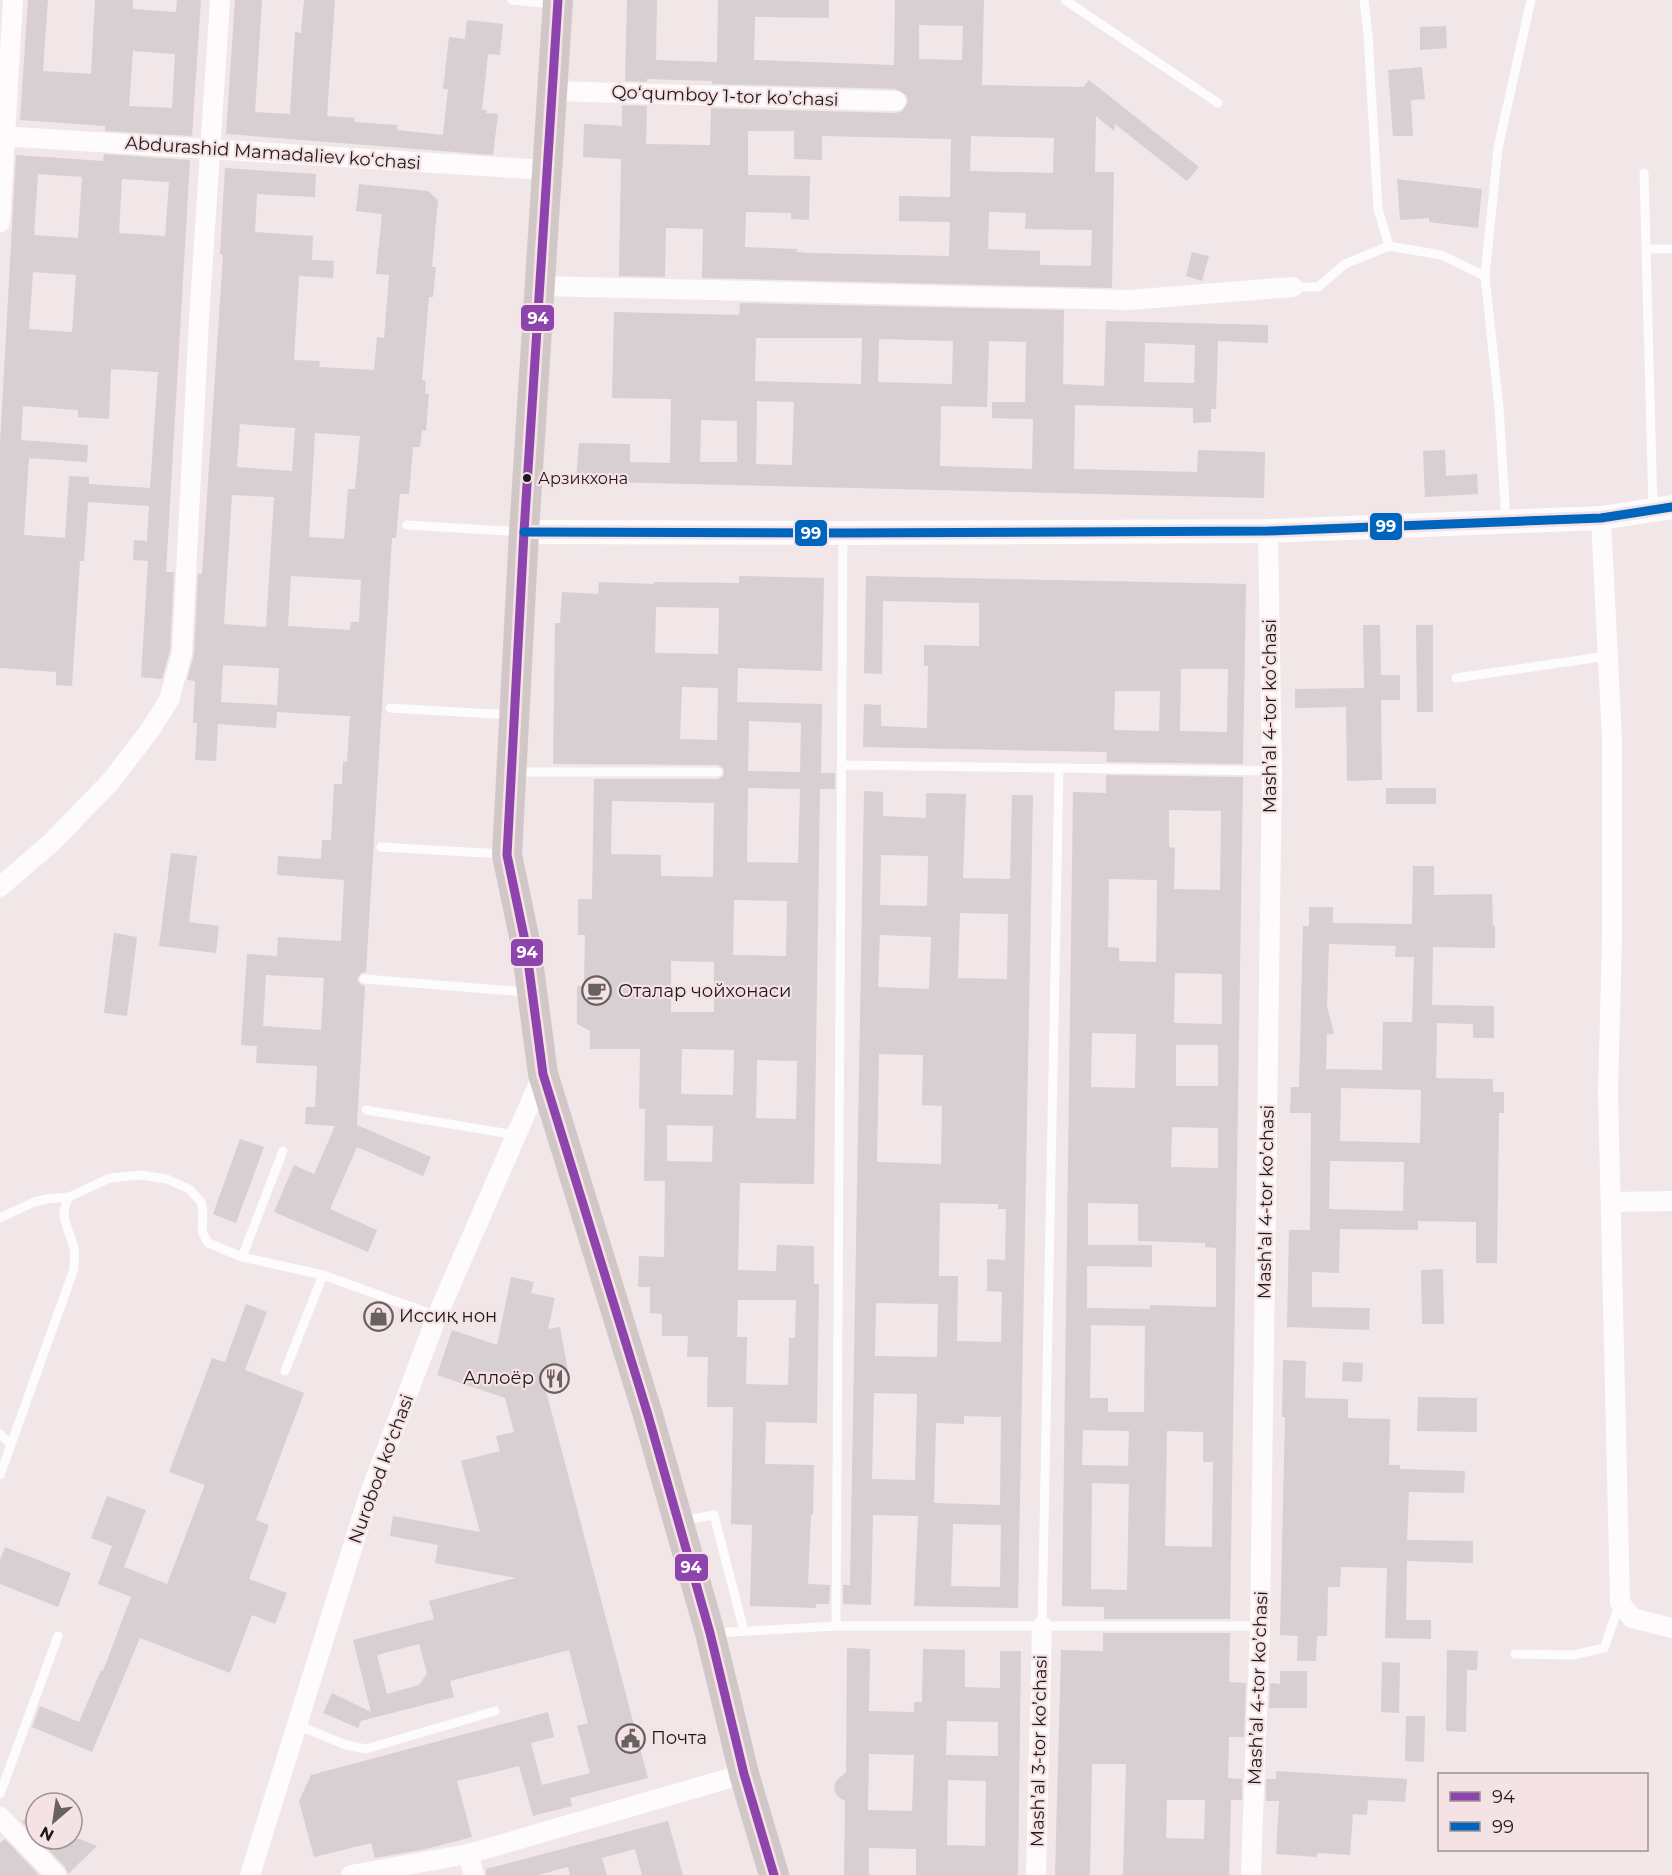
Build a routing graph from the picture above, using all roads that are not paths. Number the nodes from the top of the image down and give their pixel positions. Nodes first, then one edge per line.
1 (13, 0) edge
2 (220, 0) edge
3 (512, 0) edge
4 (1065, 0) edge
5 (1364, 0) edge
6 (1531, 0) edge
7 (558, 2) edge
8 (553, 91) junction
9 (896, 101) dead end
10 (1218, 103) dead end
11 (3, 136) edge
12 (211, 148) junction
13 (546, 170) junction
14 (1644, 173) dead end
15 (0, 222) edge
16 (1389, 246) junction
17 (1646, 249) junction
18 (1672, 249) edge
19 (1485, 276) junction
20 (538, 285) junction
21 (1293, 287) joint
22 (1663, 509) edge
23 (1601, 518) junction
24 (1507, 522) junction
25 (407, 525) dead end
26 (1268, 531) junction
27 (524, 532) junction
28 (843, 533) junction
29 (1608, 656) junction
30 (1456, 678) dead end
31 (390, 708) dead end
32 (516, 715) junction
33 (842, 765) junction
34 (1059, 769) junction
35 (1272, 771) junction
36 (511, 772) junction
37 (718, 772) dead end
38 (381, 847) dead end
39 (507, 855) junction
40 (0, 887) edge
41 (364, 979) dead end
42 (532, 993) junction
43 (543, 1074) junction
44 (366, 1110) dead end
45 (516, 1135) junction
46 (283, 1151) dead end
47 (69, 1197) junction
48 (1672, 1201) edge
49 (1611, 1203) junction
50 (0, 1218) edge
51 (242, 1257) junction
52 (323, 1275) junction
53 (437, 1316) junction
54 (285, 1371) dead end
55 (0, 1434) edge
56 (10, 1444) junction
57 (0, 1475) edge
58 (678, 1521) junction
59 (1620, 1603) junction
60 (836, 1626) junction
61 (1042, 1626) junction
62 (1260, 1626) junction
63 (1672, 1628) edge
64 (744, 1631) junction
65 (710, 1633) junction
66 (58, 1636) dead end
67 (1515, 1654) dead end
68 (495, 1711) dead end
69 (297, 1725) junction
70 (744, 1774) junction
71 (0, 1794) edge
72 (0, 1817) edge
73 (468, 1854) junction
74 (1251, 1872) dead end
75 (56, 1875) edge
76 (250, 1875) edge
77 (351, 1875) edge
78 (474, 1875) edge
79 (774, 1875) edge
80 (1036, 1875) edge

1 - 11 street
2 - 12 street
3 - 7 lane
4 - 10 lane
5 - 16 lane
6 - 19 lane
7 - 8 main road
8 - 9 street, Qoʻqumboy 1-tor koʼchasi
8 - 13 main road
11 - 12 street, Abdurashid Mamadaliev koʻchasi
11 - 15 street
12 - 13 street, Abdurashid Mamadaliev koʻchasi
12 - 40 street
13 - 20 main road
14 - 17 lane
16 - 19 lane
16 - 21 lane
17 - 18 lane
17 - 22 lane
19 - 24 lane
20 - 21 street
20 - 27 main road
22 - 23 street
23 - 24 street
23 - 29 street
24 - 26 street
25 - 27 lane
26 - 28 street
26 - 35 street, Mashʼal 4-tor koʼchasi
27 - 28 street
27 - 32 main road
28 - 33 lane
29 - 30 lane
29 - 49 street
31 - 32 lane
32 - 36 main road
33 - 34 lane
33 - 60 lane
34 - 35 lane
34 - 61 lane
35 - 62 street, Mashʼal 4-tor koʼchasi
36 - 37 lane
36 - 39 main road
38 - 39 lane
39 - 42 main road
41 - 42 lane
42 - 43 main road
43 - 45 street, Nurobod koʻchasi
43 - 58 main road
44 - 45 lane
45 - 53 street, Nurobod koʻchasi
46 - 51 lane
47 - 50 lane
47 - 51 lane
47 - 56 lane
48 - 49 street
49 - 59 street
51 - 52 lane
52 - 53 lane
52 - 54 lane
53 - 69 street, Nurobod koʻchasi
55 - 56 lane
56 - 57 lane
58 - 64 lane
58 - 65 main road
59 - 63 street
59 - 67 lane
60 - 61 lane
60 - 64 lane
61 - 62 lane
61 - 80 street, Mashʼal 3-tor koʼchasi
62 - 74 street, Mashʼal 4-tor koʼchasi
64 - 65 lane
65 - 70 main road
66 - 71 lane
68 - 69 lane
69 - 76 street, Nurobod koʻchasi
70 - 73 street
70 - 79 main road
72 - 75 street
73 - 77 street
73 - 78 street

